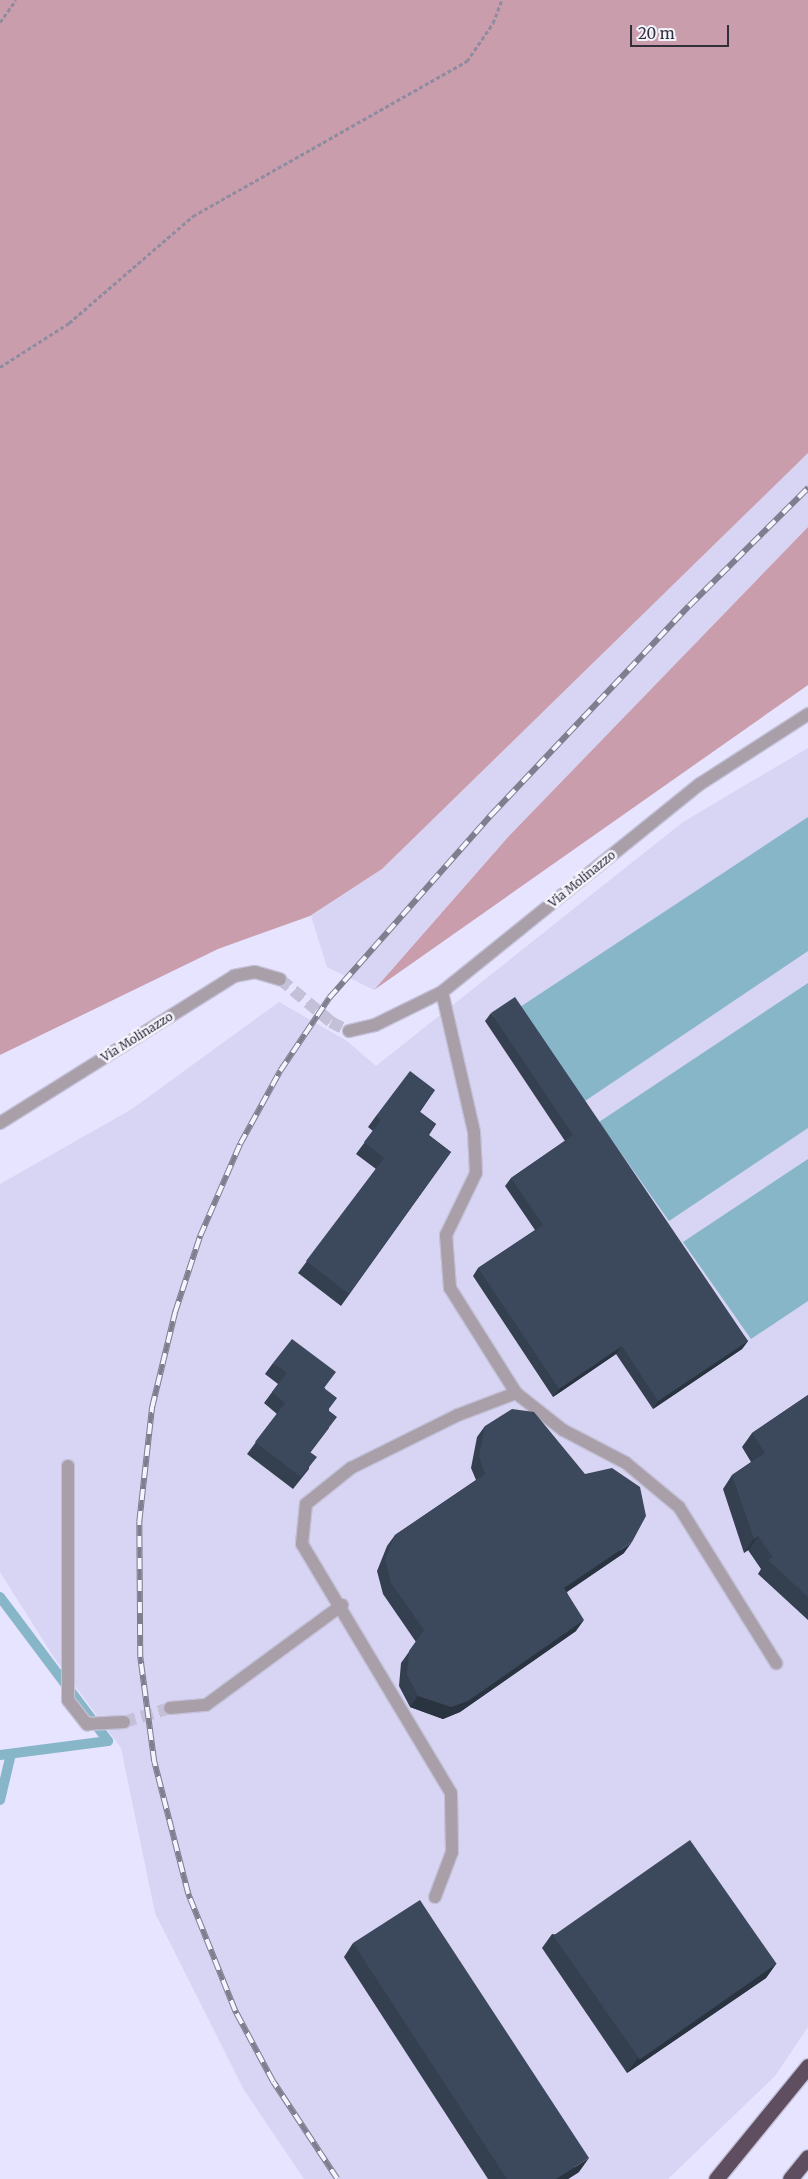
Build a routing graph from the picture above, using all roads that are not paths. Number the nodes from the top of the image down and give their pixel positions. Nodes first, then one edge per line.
1 (808, 714) edge
2 (280, 979) tunnel mouth
3 (442, 992) junction
4 (349, 1031) tunnel mouth
5 (0, 1124) edge
6 (516, 1393) junction
7 (68, 1466) dead end
8 (342, 1605) junction
9 (776, 1663) dead end
10 (170, 1708) tunnel mouth
11 (124, 1722) tunnel mouth
12 (435, 1897) dead end
13 (808, 2066) edge
14 (808, 2157) edge
15 (716, 2179) edge
16 (790, 2179) edge

1 - 3 street, Via Molinazzo
2 - 5 street, Via Molinazzo
3 - 4 street, Via Molinazzo
3 - 6 street
6 - 8 street
6 - 9 street
7 - 11 street
8 - 10 street
8 - 12 street
13 - 15 highway
14 - 16 highway

